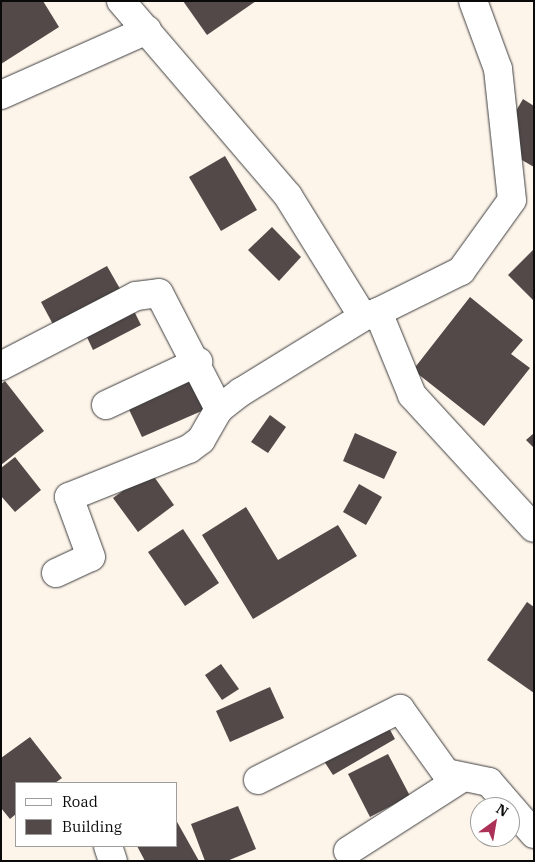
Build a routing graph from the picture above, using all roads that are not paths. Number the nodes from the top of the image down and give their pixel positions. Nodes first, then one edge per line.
1 (121, 1) edge
2 (472, 1) edge
3 (147, 30) junction
4 (1, 95) edge
5 (371, 314) junction
6 (198, 362) junction
7 (1, 366) edge
8 (106, 405) dead end
9 (219, 408) junction
10 (534, 528) edge
11 (56, 573) dead end
12 (460, 779) junction
13 (258, 780) dead end
14 (534, 834) edge
15 (108, 847) edge
16 (348, 851) dead end
17 (113, 861) edge

1 - 3 street
2 - 5 street
3 - 4 street
3 - 5 street
5 - 9 street
5 - 10 street
6 - 7 street
6 - 8 street
6 - 9 street
9 - 11 street
12 - 13 street
12 - 14 street
12 - 16 street
15 - 17 street

